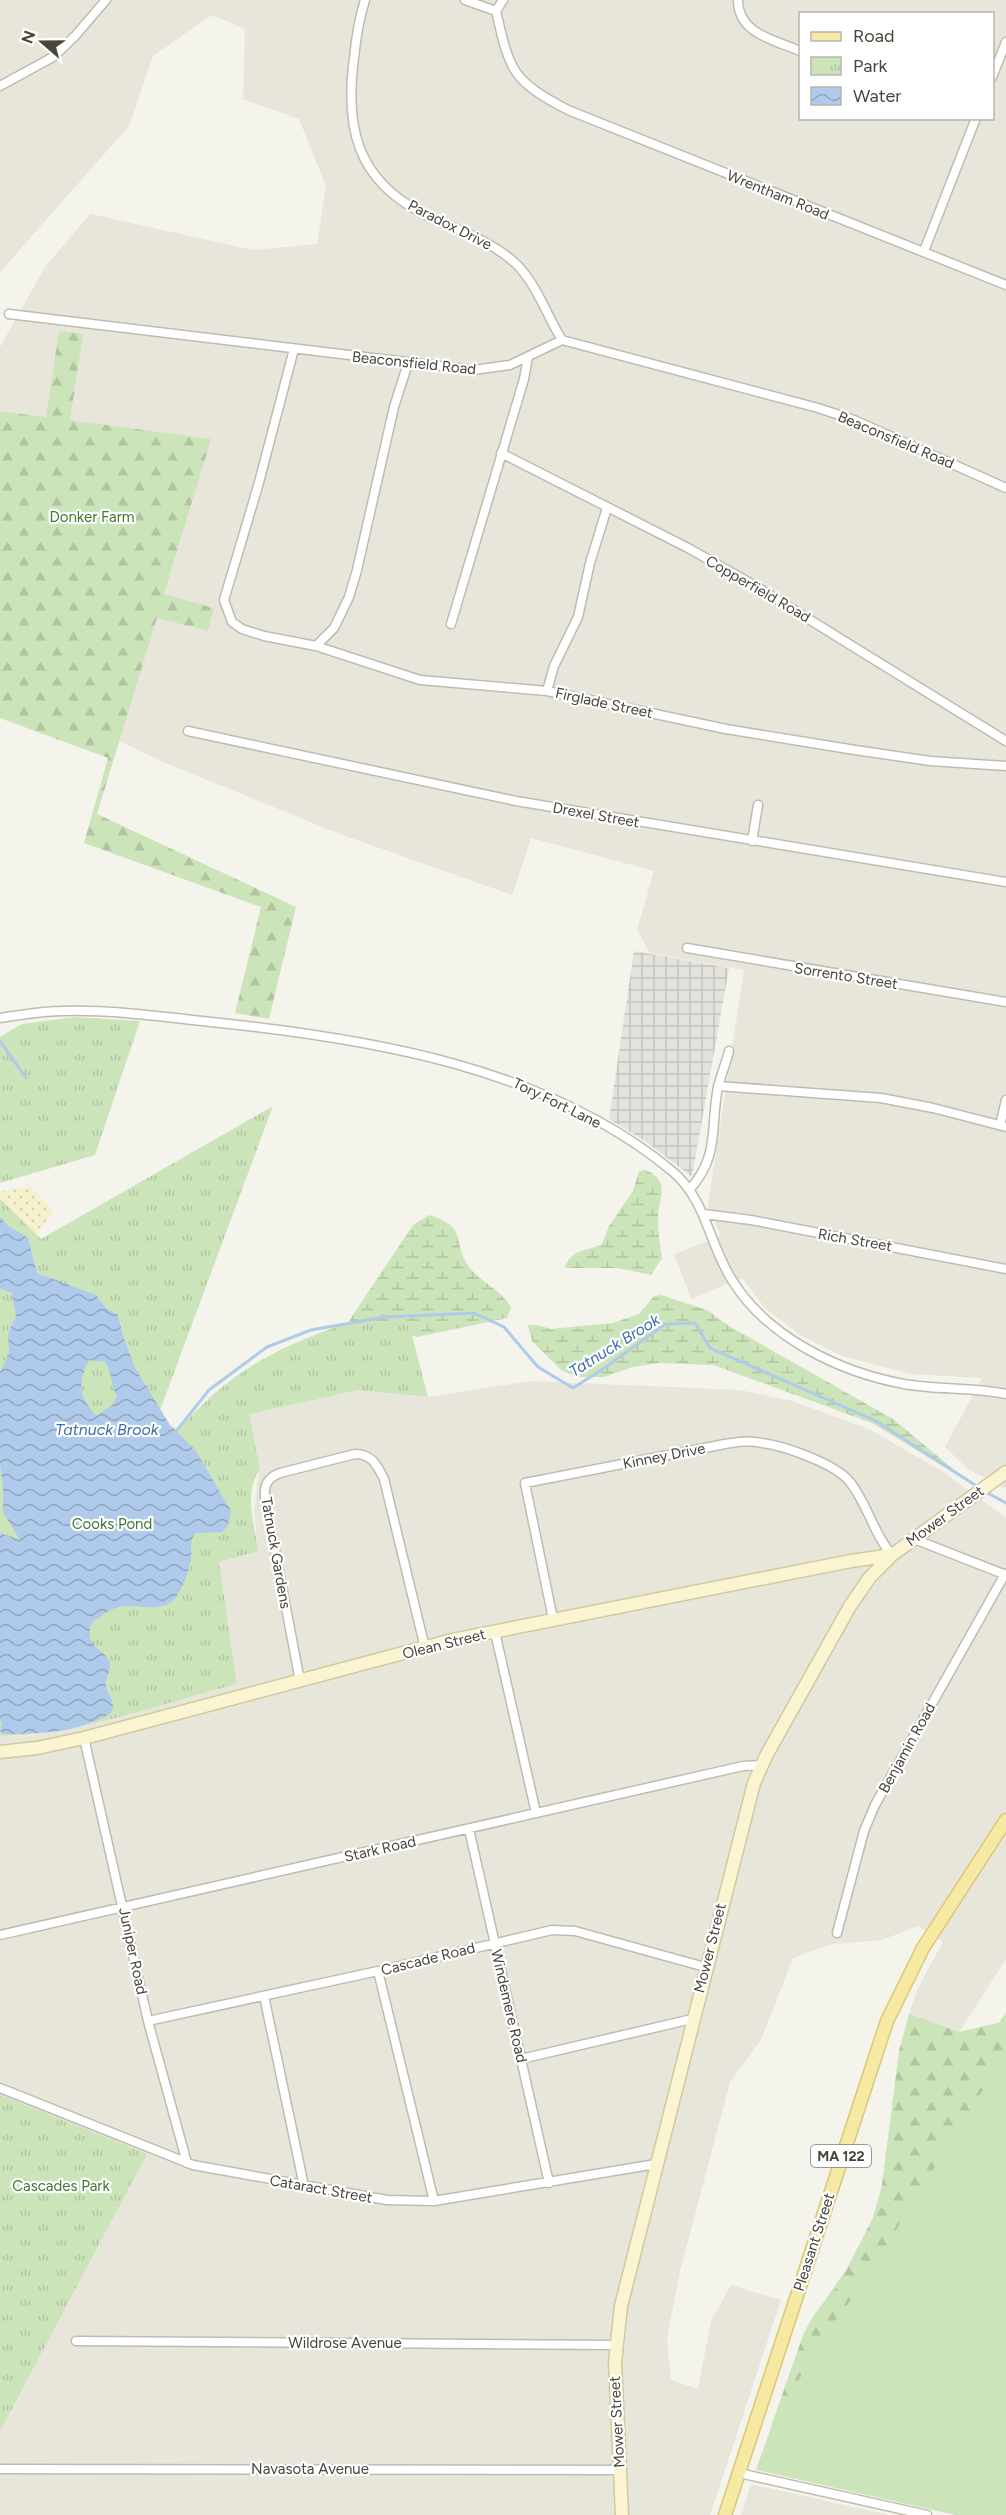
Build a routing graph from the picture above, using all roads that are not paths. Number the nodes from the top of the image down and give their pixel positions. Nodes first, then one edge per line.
1 (106, 0) edge
2 (365, 0) edge
3 (465, 0) edge
4 (503, 0) edge
5 (738, 0) edge
6 (496, 11) junction
7 (1006, 42) edge
8 (799, 50) edge
9 (994, 73) edge
10 (0, 86) edge
11 (975, 120) edge
12 (924, 251) junction
13 (1006, 285) edge
14 (9, 314) dead end
15 (562, 339) junction
16 (294, 350) junction
17 (528, 357) junction
18 (408, 363) junction
19 (501, 453) junction
20 (1006, 488) edge
21 (607, 508) junction
22 (451, 624) dead end
23 (316, 646) junction
24 (547, 691) junction
25 (189, 731) dead end
26 (1006, 741) edge
27 (1006, 766) edge
28 (758, 806) dead end
29 (752, 841) junction
30 (1006, 882) edge
31 (687, 948) dead end
32 (1006, 1002) edge
33 (0, 1018) edge
34 (729, 1051) dead end
35 (718, 1086) junction
36 (1006, 1100) edge
37 (1003, 1126) edge
38 (690, 1189) junction
39 (704, 1214) junction
40 (1006, 1269) edge
41 (1006, 1394) edge
42 (1006, 1472) edge
43 (914, 1539) junction
44 (892, 1555) junction
45 (1005, 1574) edge
46 (553, 1619) junction
47 (495, 1632) junction
48 (425, 1648) junction
49 (300, 1681) junction
50 (84, 1738) junction
51 (0, 1752) edge
52 (761, 1766) junction
53 (536, 1813) junction
54 (1006, 1820) edge
55 (469, 1828) junction
56 (123, 1907) junction
57 (837, 1933) dead end
58 (0, 1935) edge
59 (495, 1943) junction
60 (705, 1967) junction
61 (378, 1971) junction
62 (264, 1996) junction
63 (692, 2019) junction
64 (148, 2021) junction
65 (521, 2059) junction
66 (0, 2088) edge
67 (187, 2163) junction
68 (656, 2164) junction
69 (549, 2183) junction
70 (304, 2186) junction
71 (434, 2201) junction
72 (76, 2341) dead end
73 (615, 2345) junction
74 (0, 2469) edge
75 (620, 2469) junction
76 (739, 2473) junction
77 (622, 2515) edge
78 (725, 2515) edge
79 (927, 2515) edge

1 - 10 street
2 - 15 street, Paradox Drive
3 - 6 street
4 - 6 street
5 - 8 street
6 - 12 street, Wrentham Road
7 - 9 street
11 - 12 street
12 - 13 street, Wrentham Road
14 - 16 street, Beaconsfield Road
15 - 17 street, Beaconsfield Road
15 - 20 street, Beaconsfield Road
16 - 18 street, Beaconsfield Road
16 - 23 street, Firglade Street
17 - 18 street, Beaconsfield Road
17 - 19 street
18 - 23 street
19 - 21 street, Copperfield Road
19 - 22 street
21 - 24 street
21 - 26 street, Copperfield Road
23 - 24 street, Firglade Street
24 - 27 street, Firglade Street
25 - 29 street, Drexel Street
28 - 29 street
29 - 30 street, Drexel Street
31 - 32 street, Sorrento Street
33 - 38 street, Tory Fort Lane
34 - 35 street
35 - 37 street
35 - 38 street
36 - 37 street
38 - 39 street, Tory Fort Lane
39 - 40 street, Rich Street
39 - 41 street, Tory Fort Lane
42 - 43 street, Mower Street
43 - 44 street, Mower Street
43 - 45 street
44 - 46 street, Olean Street
44 - 46 street, Kinney Drive
44 - 52 street, Mower Street
45 - 57 street, Benjamin Road
46 - 47 street, Olean Street
47 - 48 street, Olean Street
47 - 53 street
48 - 49 street, Olean Street
48 - 49 street, Tatnuck Gardens
49 - 50 street, Olean Street
50 - 51 street, Olean Street
50 - 56 street, Juniper Road
52 - 53 street, Stark Road
52 - 60 street, Mower Street
53 - 55 street, Stark Road
54 - 76 main road, Pleasant Street / MA 122
55 - 56 street, Stark Road
55 - 59 street, Windemere Road
56 - 58 street, Stark Road
56 - 64 street, Juniper Road
59 - 60 street, Cascade Road
59 - 61 street, Cascade Road
59 - 65 street, Windemere Road
60 - 63 street, Mower Street
61 - 62 street, Cascade Road
61 - 71 street
62 - 64 street, Cascade Road
62 - 70 street
63 - 65 street
63 - 68 street, Mower Street
64 - 67 street, Juniper Road
65 - 69 street, Windemere Road
66 - 67 street, Cataract Street
67 - 70 street, Cataract Street
68 - 69 street, Cataract Street
68 - 73 street, Mower Street
69 - 71 street, Cataract Street
70 - 71 street, Cataract Street
72 - 73 street, Wildrose Avenue
73 - 75 street, Mower Street
74 - 75 street, Navasota Avenue
75 - 77 street, Mower Street
76 - 78 main road, Pleasant Street / MA 122
76 - 79 street

